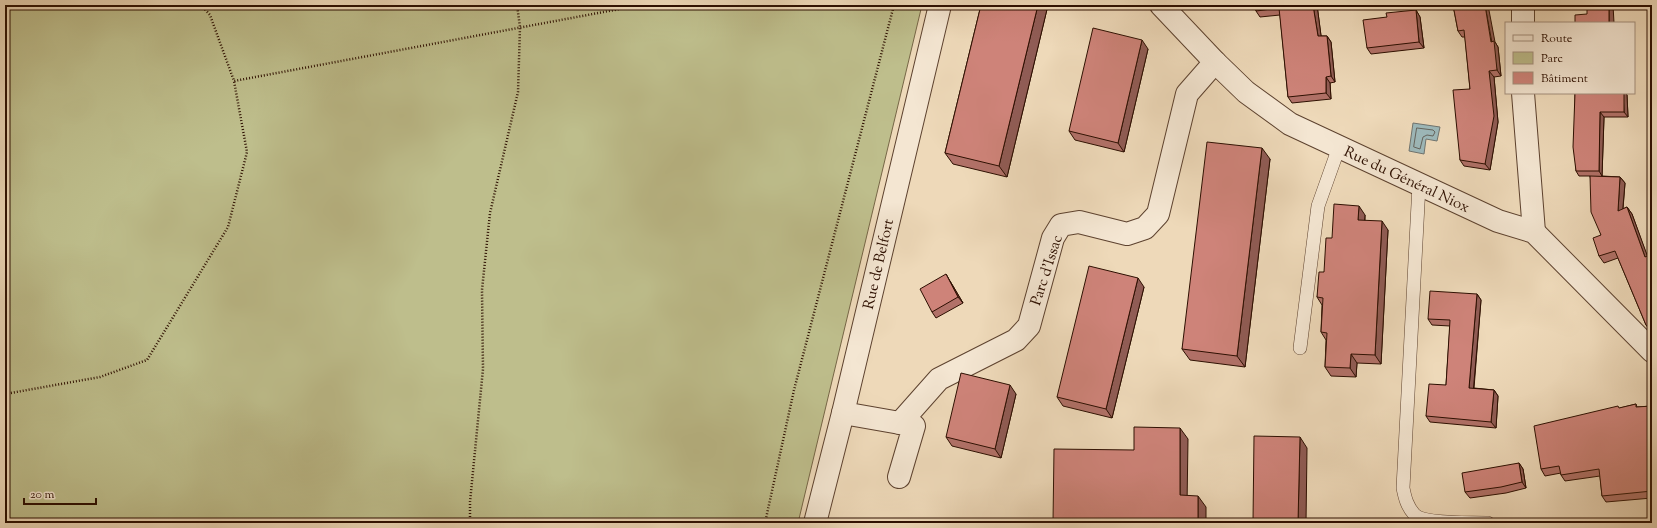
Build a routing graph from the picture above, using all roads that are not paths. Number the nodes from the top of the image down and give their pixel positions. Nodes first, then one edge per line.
1 (940, 5) edge
2 (1160, 5) edge
3 (1523, 5) edge
4 (1523, 22) edge
5 (1215, 62) junction
6 (1523, 94) edge
7 (1339, 147) junction
8 (1419, 185) junction
9 (1534, 232) junction
10 (1300, 348) dead end
11 (1652, 351) edge
12 (843, 413) junction
13 (900, 423) junction
14 (899, 477) dead end
15 (815, 523) edge
16 (1488, 523) edge

1 - 12 street, Rue de Belfort
2 - 5 street, Rue du Général Niox
3 - 4 street
5 - 7 street, Rue du Général Niox
5 - 13 street, Parc d'Issac
6 - 9 street
7 - 8 street, Rue du Général Niox
7 - 10 lane
8 - 9 street, Rue du Général Niox
8 - 16 lane
9 - 11 street, Rue du Général Niox
12 - 13 street
12 - 15 street, Rue de Belfort
13 - 14 street

